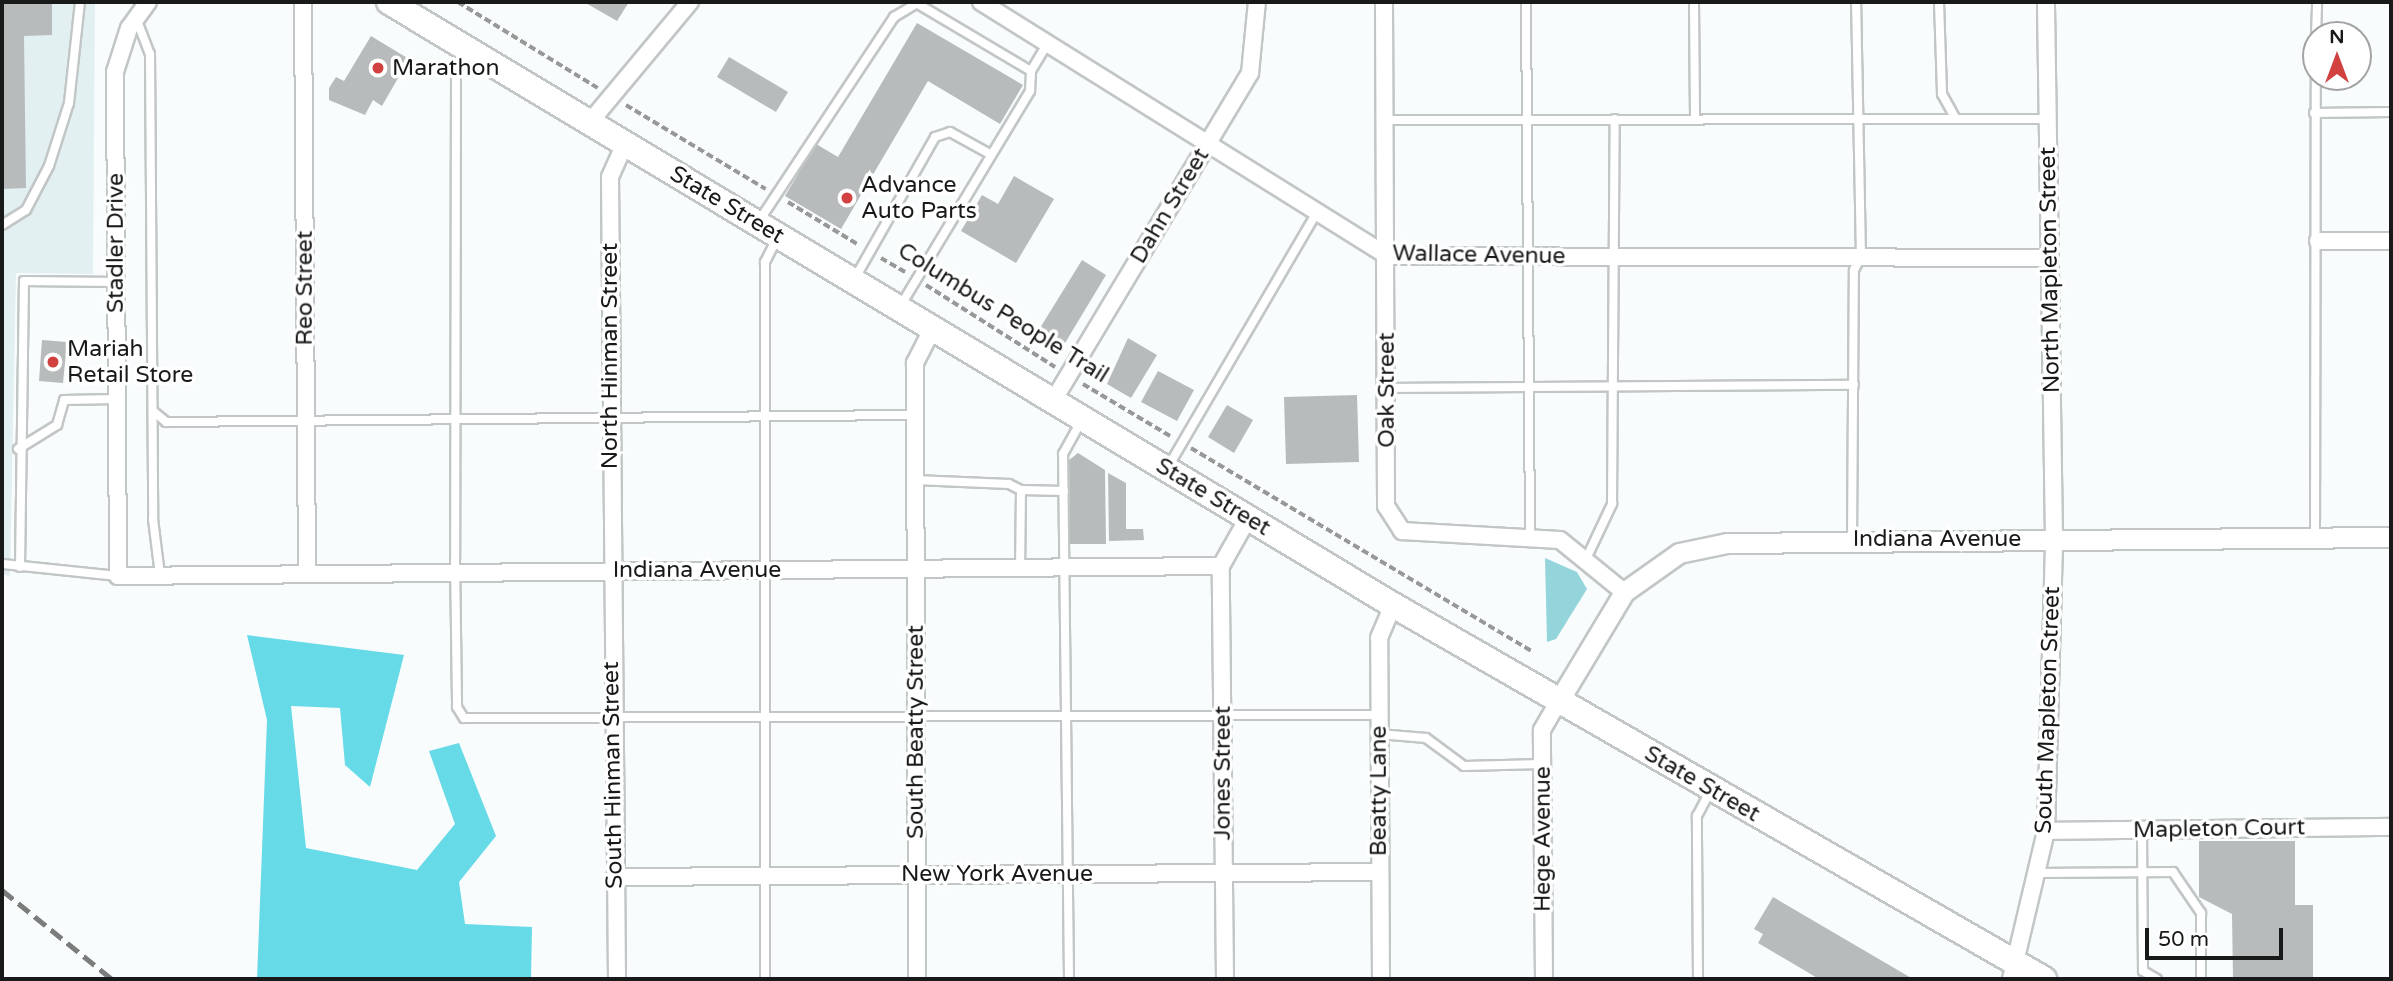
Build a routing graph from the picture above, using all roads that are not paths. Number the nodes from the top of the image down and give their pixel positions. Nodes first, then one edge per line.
1 (80, 2) edge
2 (148, 2) edge
3 (303, 2) edge
4 (389, 2) edge
5 (690, 2) edge
6 (981, 2) edge
7 (1258, 2) edge
8 (1384, 2) edge
9 (1526, 2) edge
10 (1694, 2) edge
11 (1856, 2) edge
12 (1939, 2) edge
13 (2046, 2) edge
14 (2317, 2) edge
15 (919, 3) edge
16 (136, 18) junction
17 (2316, 21) edge
18 (1047, 44) junction
19 (471, 51) junction
20 (1031, 71) junction
21 (2315, 91) edge
22 (2391, 112) edge
23 (2314, 113) junction
24 (1857, 117) junction
25 (1955, 117) junction
26 (1529, 118) junction
27 (1695, 118) junction
28 (1615, 119) junction
29 (2048, 119) junction
30 (1386, 120) junction
31 (590, 122) junction
32 (625, 143) junction
33 (1205, 146) junction
34 (988, 153) junction
35 (1315, 215) junction
36 (2, 225) edge
37 (768, 229) junction
38 (2318, 241) junction
39 (2391, 241) edge
40 (1387, 256) junction
41 (1526, 257) junction
42 (1614, 257) junction
43 (1861, 257) junction
44 (2050, 258) junction
45 (854, 281) junction
46 (116, 282) junction
47 (899, 308) junction
48 (933, 328) junction
49 (1613, 383) junction
50 (1854, 385) junction
51 (1530, 387) junction
52 (1387, 388) junction
53 (117, 399) junction
54 (1053, 401) junction
55 (153, 411) junction
56 (915, 415) junction
57 (764, 416) junction
58 (456, 418) junction
59 (1083, 419) junction
60 (306, 421) junction
61 (610, 421) junction
62 (18, 449) junction
63 (1167, 470) junction
64 (915, 480) junction
65 (1021, 490) junction
66 (1065, 491) junction
67 (1248, 518) junction
68 (1530, 536) junction
69 (2315, 537) junction
70 (2391, 537) edge
71 (2054, 538) junction
72 (1852, 540) junction
73 (1587, 557) junction
74 (2, 564) edge
75 (1222, 566) junction
76 (20, 567) junction
77 (1067, 567) junction
78 (1020, 568) junction
79 (915, 569) junction
80 (763, 570) junction
81 (609, 571) junction
82 (459, 572) junction
83 (307, 574) junction
84 (160, 575) junction
85 (118, 576) junction
86 (1624, 593) junction
87 (1393, 605) junction
88 (1558, 702) junction
89 (1379, 715) junction
90 (1223, 716) junction
91 (1066, 718) junction
92 (916, 719) junction
93 (765, 720) junction
94 (612, 721) junction
95 (1379, 734) junction
96 (1542, 764) junction
97 (1712, 790) junction
98 (2391, 827) edge
99 (2142, 830) junction
100 (2046, 831) junction
101 (1380, 872) junction
102 (2143, 872) junction
103 (1224, 873) junction
104 (2034, 873) junction
105 (1068, 874) junction
106 (917, 875) junction
107 (764, 876) junction
108 (615, 877) junction
109 (2013, 971) edge
110 (617, 979) edge
111 (765, 979) edge
112 (917, 979) edge
113 (1069, 979) edge
114 (1225, 979) edge
115 (1381, 979) edge
116 (1544, 979) edge
117 (1698, 979) edge
118 (2044, 979) edge
119 (2157, 979) edge
120 (2201, 979) edge

1 - 36 lane
2 - 16 street, Stadler Drive
3 - 60 street, Reo Street
4 - 19 highway, State Street
5 - 31 street
6 - 18 street, Wallace Avenue
7 - 33 street, Dahn Street
8 - 30 street, Oak Street
9 - 26 lane
10 - 27 lane
11 - 24 lane
12 - 25 lane
13 - 29 street, North Mapleton Street
14 - 17 lane
15 - 20 lane
15 - 37 lane
16 - 46 street, Stadler Drive
16 - 55 lane
18 - 20 lane
18 - 33 street, Wallace Avenue
19 - 31 highway, State Street
19 - 58 lane
20 - 34 lane
21 - 23 lane
22 - 23 lane
23 - 38 lane
24 - 25 lane
24 - 27 lane
24 - 43 lane
25 - 29 lane
26 - 28 lane
26 - 30 lane
26 - 41 lane
27 - 28 lane
28 - 42 lane
29 - 44 street, North Mapleton Street
30 - 40 street, Oak Street
31 - 32 highway, State Street
32 - 37 highway, State Street
32 - 61 street, North Hinman Street
33 - 35 street, Wallace Avenue
33 - 54 street, Dahn Street
34 - 45 lane
34 - 47 lane
35 - 40 street, Wallace Avenue
35 - 63 lane
37 - 45 highway, State Street
37 - 57 lane
38 - 39 street
38 - 69 lane
40 - 41 street, Wallace Avenue
40 - 52 street, Oak Street
41 - 42 street, Wallace Avenue
41 - 51 lane
42 - 43 street, Wallace Avenue
42 - 49 lane
43 - 44 street, Wallace Avenue
43 - 50 lane
44 - 71 street, North Mapleton Street
45 - 47 highway, State Street
46 - 53 street, Stadler Drive
46 - 62 lane
47 - 48 highway, State Street
48 - 54 highway, State Street
48 - 56 street, South Beatty Street
49 - 50 lane
49 - 51 lane
49 - 73 lane
50 - 72 lane
51 - 52 lane
51 - 68 lane
52 - 68 street, Oak Street
53 - 62 lane
53 - 85 street, Stadler Drive
54 - 59 highway, State Street
55 - 60 lane
55 - 84 lane
56 - 57 lane
56 - 64 street, South Beatty Street
57 - 61 lane
57 - 80 lane
58 - 60 lane
58 - 61 lane
58 - 82 lane
59 - 63 highway, State Street
59 - 66 lane
60 - 83 street, Reo Street
61 - 81 street, North Hinman Street
62 - 76 lane
63 - 67 highway, State Street
64 - 65 lane
64 - 79 street, South Beatty Street
65 - 66 lane
65 - 78 lane
66 - 77 lane
67 - 75 street
67 - 87 highway, State Street
68 - 73 street, Oak Street
69 - 70 street, Indiana Avenue
69 - 71 street, Indiana Avenue
71 - 72 street, Indiana Avenue
71 - 100 street, South Mapleton Street
72 - 86 street, Indiana Avenue
73 - 86 street, Oak Street
74 - 76 lane
75 - 77 street, Indiana Avenue
75 - 90 street, Jones Street
76 - 85 lane
77 - 78 street, Indiana Avenue
77 - 91 lane
78 - 79 street, Indiana Avenue
79 - 80 street, Indiana Avenue
79 - 92 street, South Beatty Street
80 - 81 street, Indiana Avenue
80 - 93 lane
81 - 82 street, Indiana Avenue
81 - 94 street, South Hinman Street
82 - 83 street, Indiana Avenue
82 - 94 lane
83 - 84 street, Indiana Avenue
84 - 85 street, Indiana Avenue
86 - 88 street, Indiana Avenue
87 - 88 highway, State Street
87 - 89 street, Beatty Lane
88 - 96 street, Hege Avenue
88 - 97 highway, State Street
89 - 90 lane
89 - 95 street, Beatty Lane
90 - 91 lane
90 - 103 street, Jones Street
91 - 92 lane
91 - 105 lane
92 - 93 lane
92 - 106 street, South Beatty Street
93 - 94 lane
93 - 107 lane
94 - 108 street, South Hinman Street
95 - 96 lane
95 - 101 street, Beatty Lane
96 - 116 street, Hege Avenue
97 - 109 highway, State Street
97 - 117 lane
98 - 99 street, Mapleton Court
99 - 100 street, Mapleton Court
99 - 102 lane
100 - 104 street, South Mapleton Street
101 - 103 street, New York Avenue
101 - 115 street, Beatty Lane
102 - 104 lane
102 - 119 lane
102 - 120 lane
103 - 105 street, New York Avenue
103 - 114 street, Jones Street
104 - 109 street, South Mapleton Street
105 - 106 street, New York Avenue
105 - 113 lane
106 - 107 street, New York Avenue
106 - 112 street, South Beatty Street
107 - 108 street, New York Avenue
107 - 111 lane
108 - 110 street, South Hinman Street
109 - 118 highway, State Street

